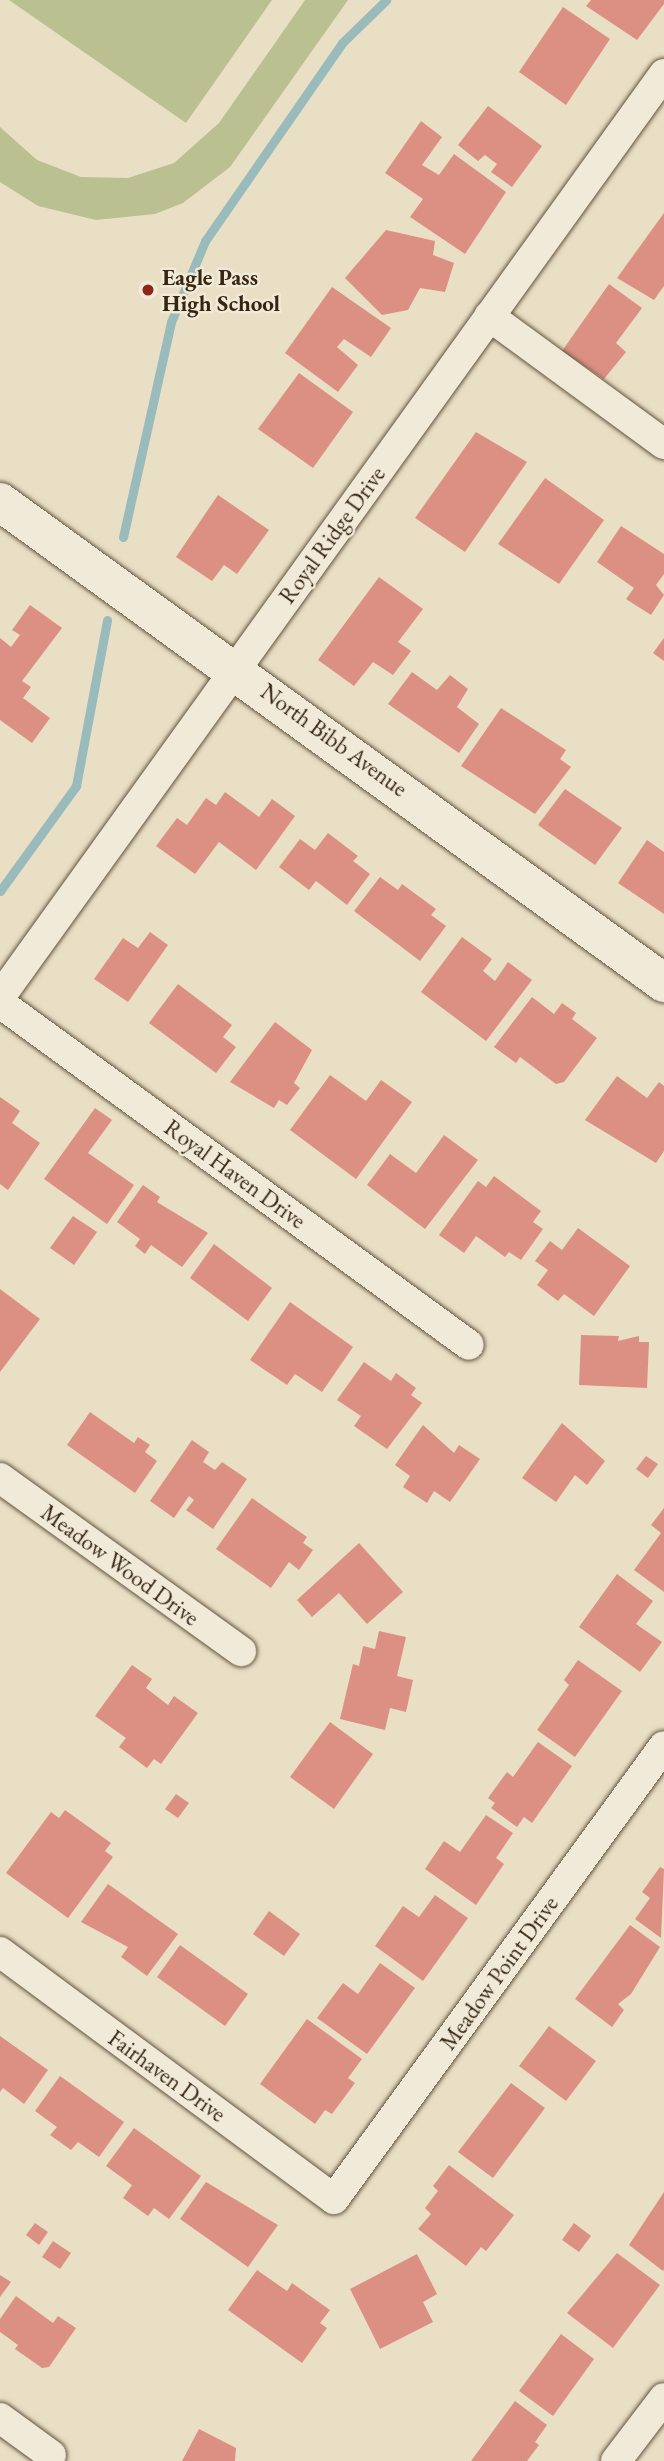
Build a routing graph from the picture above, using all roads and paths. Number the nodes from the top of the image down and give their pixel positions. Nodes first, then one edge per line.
1 (664, 74) edge
2 (489, 317) junction
3 (664, 444) edge
4 (4, 512) edge
5 (236, 669) junction
6 (664, 983) edge
7 (0, 997) edge
8 (0, 1003) edge
9 (469, 1345) dead end
10 (0, 1478) edge
11 (241, 1651) dead end
12 (664, 1746) edge
13 (0, 1952) edge
14 (334, 2199) joint
15 (659, 2415) edge
16 (0, 2418) edge
17 (51, 2455) dead end
18 (616, 2461) edge

1 - 2 street, Royal Ridge Drive
2 - 3 street
2 - 5 street, Royal Ridge Drive
4 - 5 main road, North Bibb Avenue
5 - 6 main road, North Bibb Avenue
5 - 7 street, Royal Ridge Drive
8 - 9 street, Royal Haven Drive
10 - 11 street, Meadow Wood Drive
12 - 14 street, Meadow Point Drive
13 - 14 street, Fairhaven Drive
15 - 18 street
16 - 17 street

